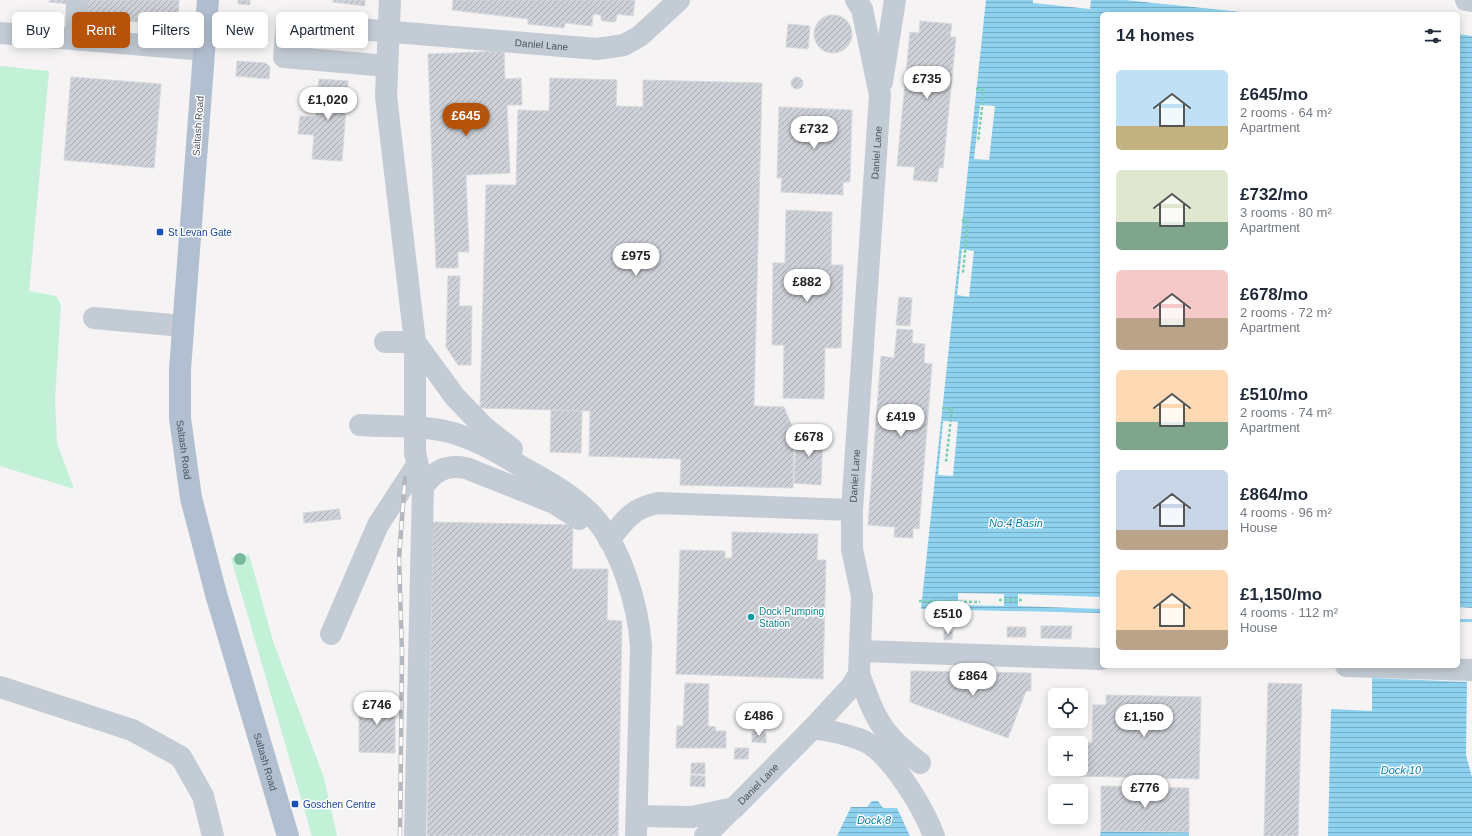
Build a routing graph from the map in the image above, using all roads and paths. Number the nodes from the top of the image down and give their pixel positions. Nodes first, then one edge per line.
1 (78, 0) edge
2 (208, 0) edge
3 (390, 0) edge
4 (680, 0) edge
5 (856, 0) edge
6 (895, 0) edge
7 (1466, 0) edge
8 (1472, 1) edge
9 (77, 12) edge
10 (388, 31) junction
11 (0, 33) edge
12 (72, 39) edge
13 (130, 44) edge
14 (204, 50) junction
15 (387, 66) junction
16 (976, 89) dead end
17 (880, 95) junction
18 (978, 142) dead end
19 (962, 220) dead end
20 (963, 274) dead end
21 (94, 318) dead end
22 (183, 326) junction
23 (384, 342) dead end
24 (415, 342) junction
25 (942, 408) dead end
26 (360, 425) dead end
27 (415, 428) junction
28 (946, 462) dead end
29 (417, 465) junction
30 (423, 487) junction
31 (569, 495) junction
32 (852, 510) junction
33 (609, 540) junction
34 (999, 600) dead end
35 (1023, 600) dead end
36 (919, 601) dead end
37 (980, 602) dead end
38 (331, 634) dead end
39 (860, 651) junction
40 (1100, 659) edge
41 (1409, 668) edge
42 (1472, 670) edge
43 (859, 674) junction
44 (0, 687) edge
45 (814, 728) junction
46 (865, 742) junction
47 (734, 808) junction
48 (637, 826) edge
49 (213, 836) edge
50 (288, 836) edge
51 (415, 836) edge
52 (705, 836) edge
53 (934, 836) edge

1 - 9 street
2 - 14 main road, Saltash Road
3 - 10 street
4 - 10 street, Daniel Lane
5 - 17 street, Daniel Lane
6 - 17 street
7 - 8 street
10 - 15 street
10 - 15 street, Daniel Lane
11 - 12 street
13 - 14 street
14 - 22 main road, Saltash Road
15 - 24 street
16 - 18 path
17 - 32 street, Daniel Lane
19 - 20 path
21 - 22 street
22 - 50 main road, Saltash Road
23 - 24 street
24 - 27 street
24 - 31 street
25 - 28 path
26 - 27 street
27 - 29 street
27 - 31 street
29 - 30 street
29 - 38 street
30 - 33 street
30 - 51 street
31 - 33 street
32 - 33 street
32 - 39 street, Daniel Lane
33 - 48 street
34 - 35 path
36 - 37 path
39 - 40 street
39 - 43 street, Daniel Lane
41 - 42 street
43 - 45 street, Daniel Lane
43 - 46 street
44 - 49 street
45 - 46 street
45 - 47 street, Daniel Lane
46 - 53 street
47 - 48 street, Daniel Lane
47 - 52 street

